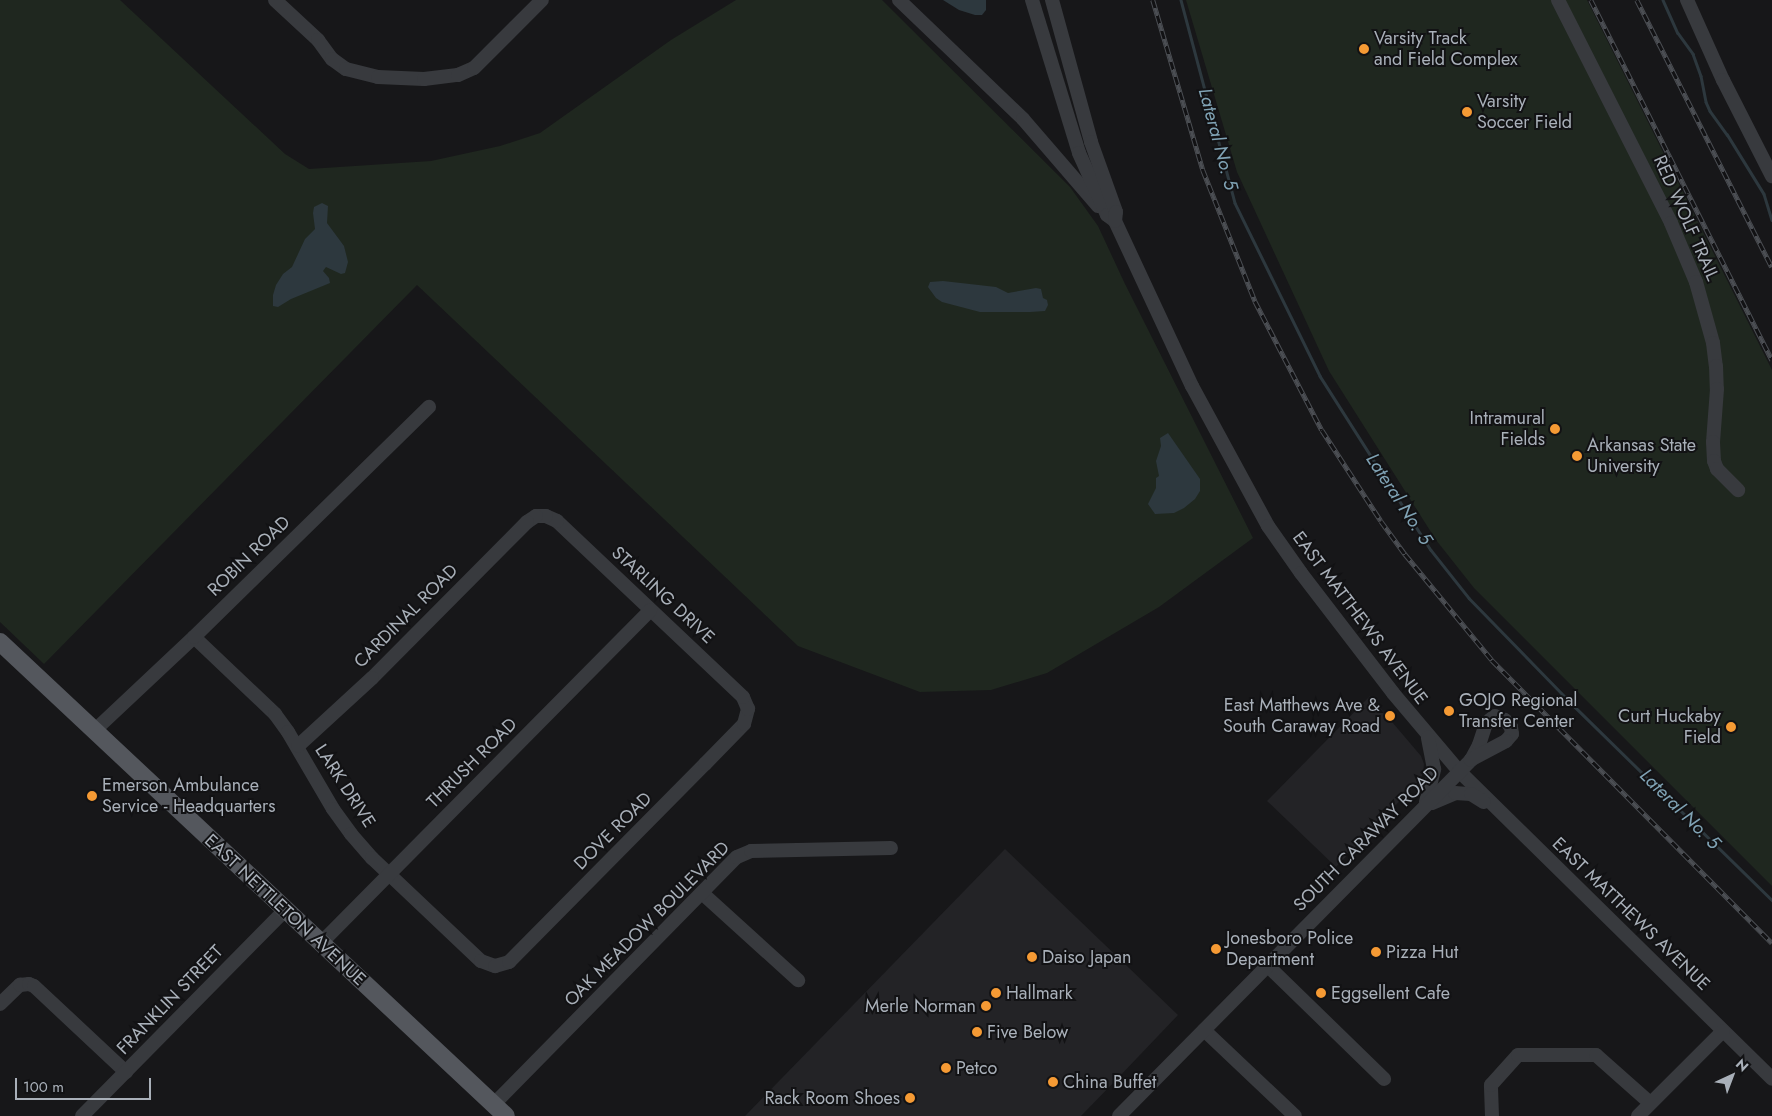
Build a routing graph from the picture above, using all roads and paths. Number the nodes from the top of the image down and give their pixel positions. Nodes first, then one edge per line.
1 (542, 0) edge
2 (899, 0) edge
3 (1032, 0) edge
4 (1052, 0) edge
5 (1558, 0) edge
6 (1687, 0) edge
7 (277, 1) edge
8 (1772, 176) edge
9 (1111, 218) junction
10 (429, 407) dead end
11 (1738, 490) dead end
12 (542, 516) joint
13 (650, 610) junction
14 (194, 637) junction
15 (0, 642) edge
16 (747, 712) joint
17 (94, 731) junction
18 (1425, 733) junction
19 (298, 746) junction
20 (1471, 760) dead end
21 (1459, 772) junction
22 (1425, 807) junction
23 (1500, 812) junction
24 (891, 848) dead end
25 (390, 874) junction
26 (702, 893) junction
27 (285, 910) junction
28 (321, 943) junction
29 (495, 966) joint
30 (1268, 966) junction
31 (798, 980) dead end
32 (0, 1004) edge
33 (1204, 1030) junction
34 (1723, 1031) junction
35 (126, 1072) junction
36 (1384, 1079) dead end
37 (1772, 1079) edge
38 (1650, 1103) junction
39 (500, 1110) edge
40 (82, 1116) edge
41 (1119, 1116) edge
42 (1295, 1116) edge
43 (1492, 1116) edge
44 (1638, 1116) edge

1 - 7 street
2 - 9 street
3 - 9 street
4 - 9 street
5 - 11 street, RED WOLF TRAIL
6 - 8 street
9 - 18 street, EAST MATTHEWS AVENUE
10 - 14 street, ROBIN ROAD
12 - 13 street, STARLING DRIVE
12 - 19 street, CARDINAL ROAD
13 - 16 street, STARLING DRIVE
13 - 25 street, THRUSH ROAD
14 - 17 street, ROBIN ROAD
14 - 19 street, LARK DRIVE
15 - 17 main road, EAST NETTLETON AVENUE
16 - 29 street, DOVE ROAD
17 - 27 main road, EAST NETTLETON AVENUE
18 - 21 street, EAST MATTHEWS AVENUE
18 - 22 street
19 - 25 street, LARK DRIVE
20 - 21 street, SOUTH CARAWAY ROAD
21 - 22 street, SOUTH CARAWAY ROAD
21 - 23 street, EAST MATTHEWS AVENUE
22 - 23 street
22 - 30 street, SOUTH CARAWAY ROAD
23 - 34 street, EAST MATTHEWS AVENUE
24 - 26 street, OAK MEADOW BOULEVARD
25 - 28 street, THRUSH ROAD
25 - 29 street, LARK DRIVE
26 - 31 street
26 - 39 street, OAK MEADOW BOULEVARD
27 - 28 main road, EAST NETTLETON AVENUE
27 - 35 street, FRANKLIN STREET
28 - 39 main road, EAST NETTLETON AVENUE
30 - 33 street, SOUTH CARAWAY ROAD
30 - 36 street
32 - 35 street
33 - 41 street, SOUTH CARAWAY ROAD
33 - 42 street
34 - 37 street, EAST MATTHEWS AVENUE
34 - 38 street
35 - 40 street, FRANKLIN STREET
38 - 43 street
38 - 44 street

